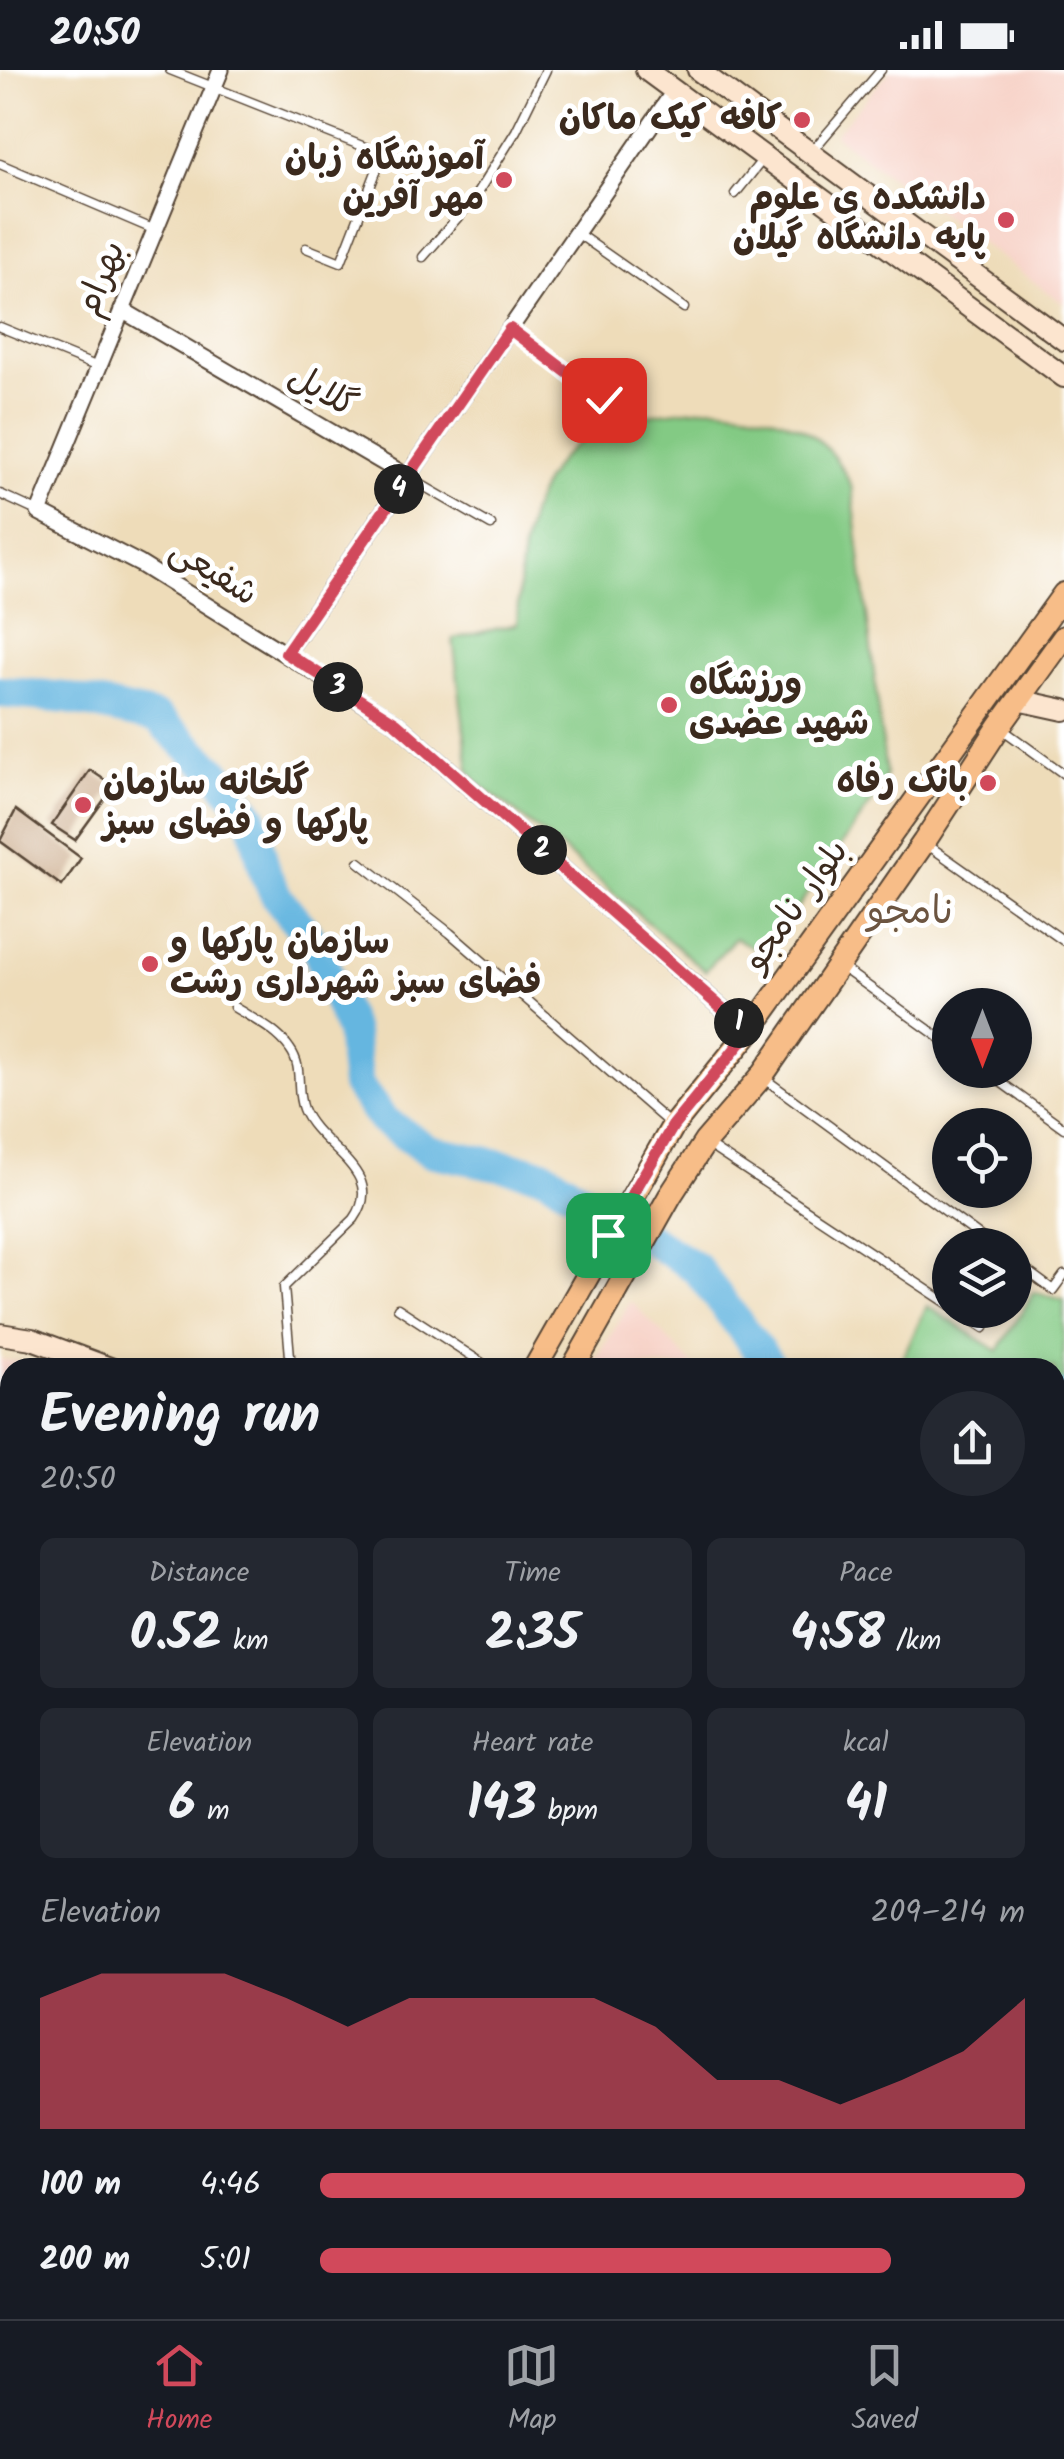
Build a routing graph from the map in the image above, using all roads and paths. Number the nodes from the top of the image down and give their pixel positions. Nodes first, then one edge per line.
1 (170, 70) edge
2 (221, 70) edge
3 (546, 70) edge
4 (646, 70) edge
5 (698, 70) edge
6 (882, 70) edge
7 (213, 89) junction
8 (675, 90) junction
9 (811, 153) junction
10 (383, 154) junction
11 (765, 156) junction
12 (0, 164) edge
13 (433, 174) dead end
14 (735, 194) dead end
15 (155, 230) junction
16 (576, 233) junction
17 (306, 248) dead end
18 (423, 256) dead end
19 (684, 308) dead end
20 (122, 310) junction
21 (0, 328) edge
22 (510, 329) junction
23 (1060, 337) edge
24 (1038, 358) junction
25 (99, 367) junction
26 (1064, 377) edge
27 (604, 400) dead end
28 (408, 477) junction
29 (0, 494) edge
30 (40, 512) junction
31 (491, 525) dead end
32 (1064, 594) edge
33 (1064, 637) edge
34 (286, 653) junction
35 (1018, 700) junction
36 (1064, 710) edge
37 (999, 727) junction
38 (1064, 774) edge
39 (924, 842) junction
40 (359, 862) dead end
41 (1064, 942) edge
42 (840, 965) junction
43 (234, 1007) dead end
44 (749, 1032) junction
45 (932, 1032) edge
46 (762, 1076) junction
47 (1009, 1088) edge
48 (673, 1126) junction
49 (1064, 1128) edge
50 (704, 1142) junction
51 (969, 1228) edge
52 (608, 1235) junction
53 (636, 1255) junction
54 (1064, 1274) edge
55 (1032, 1275) edge
56 (932, 1293) edge
57 (398, 1308) dead end
58 (0, 1334) edge
59 (83, 1358) edge
60 (291, 1358) edge
61 (475, 1358) edge
62 (540, 1358) edge
63 (579, 1358) edge

1 - 7 lane
2 - 7 street, بهرام
3 - 18 lane
4 - 8 main road
5 - 9 main road
6 - 9 lane
7 - 10 lane
7 - 15 street, بهرام
8 - 11 main road
8 - 16 street
9 - 23 main road
10 - 13 lane
10 - 17 lane
11 - 14 lane
11 - 24 main road
12 - 15 lane
15 - 20 street, بهرام
16 - 19 lane
16 - 22 street
20 - 25 street, بهرام
20 - 28 street, گلایل
21 - 25 lane
22 - 27 lane
22 - 28 street
23 - 24 main road
24 - 26 main road
25 - 30 street, بهرام
28 - 31 lane, گلایل
28 - 34 street
29 - 30 lane, شفیعی
30 - 34 street, شفیعی
32 - 44 main road, بلوار نامجو
33 - 35 main road, بلوار نامجو
34 - 44 street, شفیعی
35 - 36 main road
35 - 37 main road, بلوار نامجو
37 - 38 lane
37 - 39 main road, بلوار نامجو
39 - 41 lane
39 - 42 main road, بلوار نامجو
40 - 48 lane
42 - 45 lane
42 - 46 main road, بلوار نامجو
43 - 60 lane
44 - 48 main road, بلوار نامجو
46 - 50 main road, بلوار نامجو
46 - 51 lane
47 - 49 lane
48 - 52 main road, بلوار نامجو
50 - 53 main road, بلوار نامجو
50 - 56 lane
52 - 53 main road
52 - 62 main road, بلوار نامجو
53 - 63 main road, بلوار نامجو
54 - 55 lane
57 - 61 lane
58 - 59 main road

